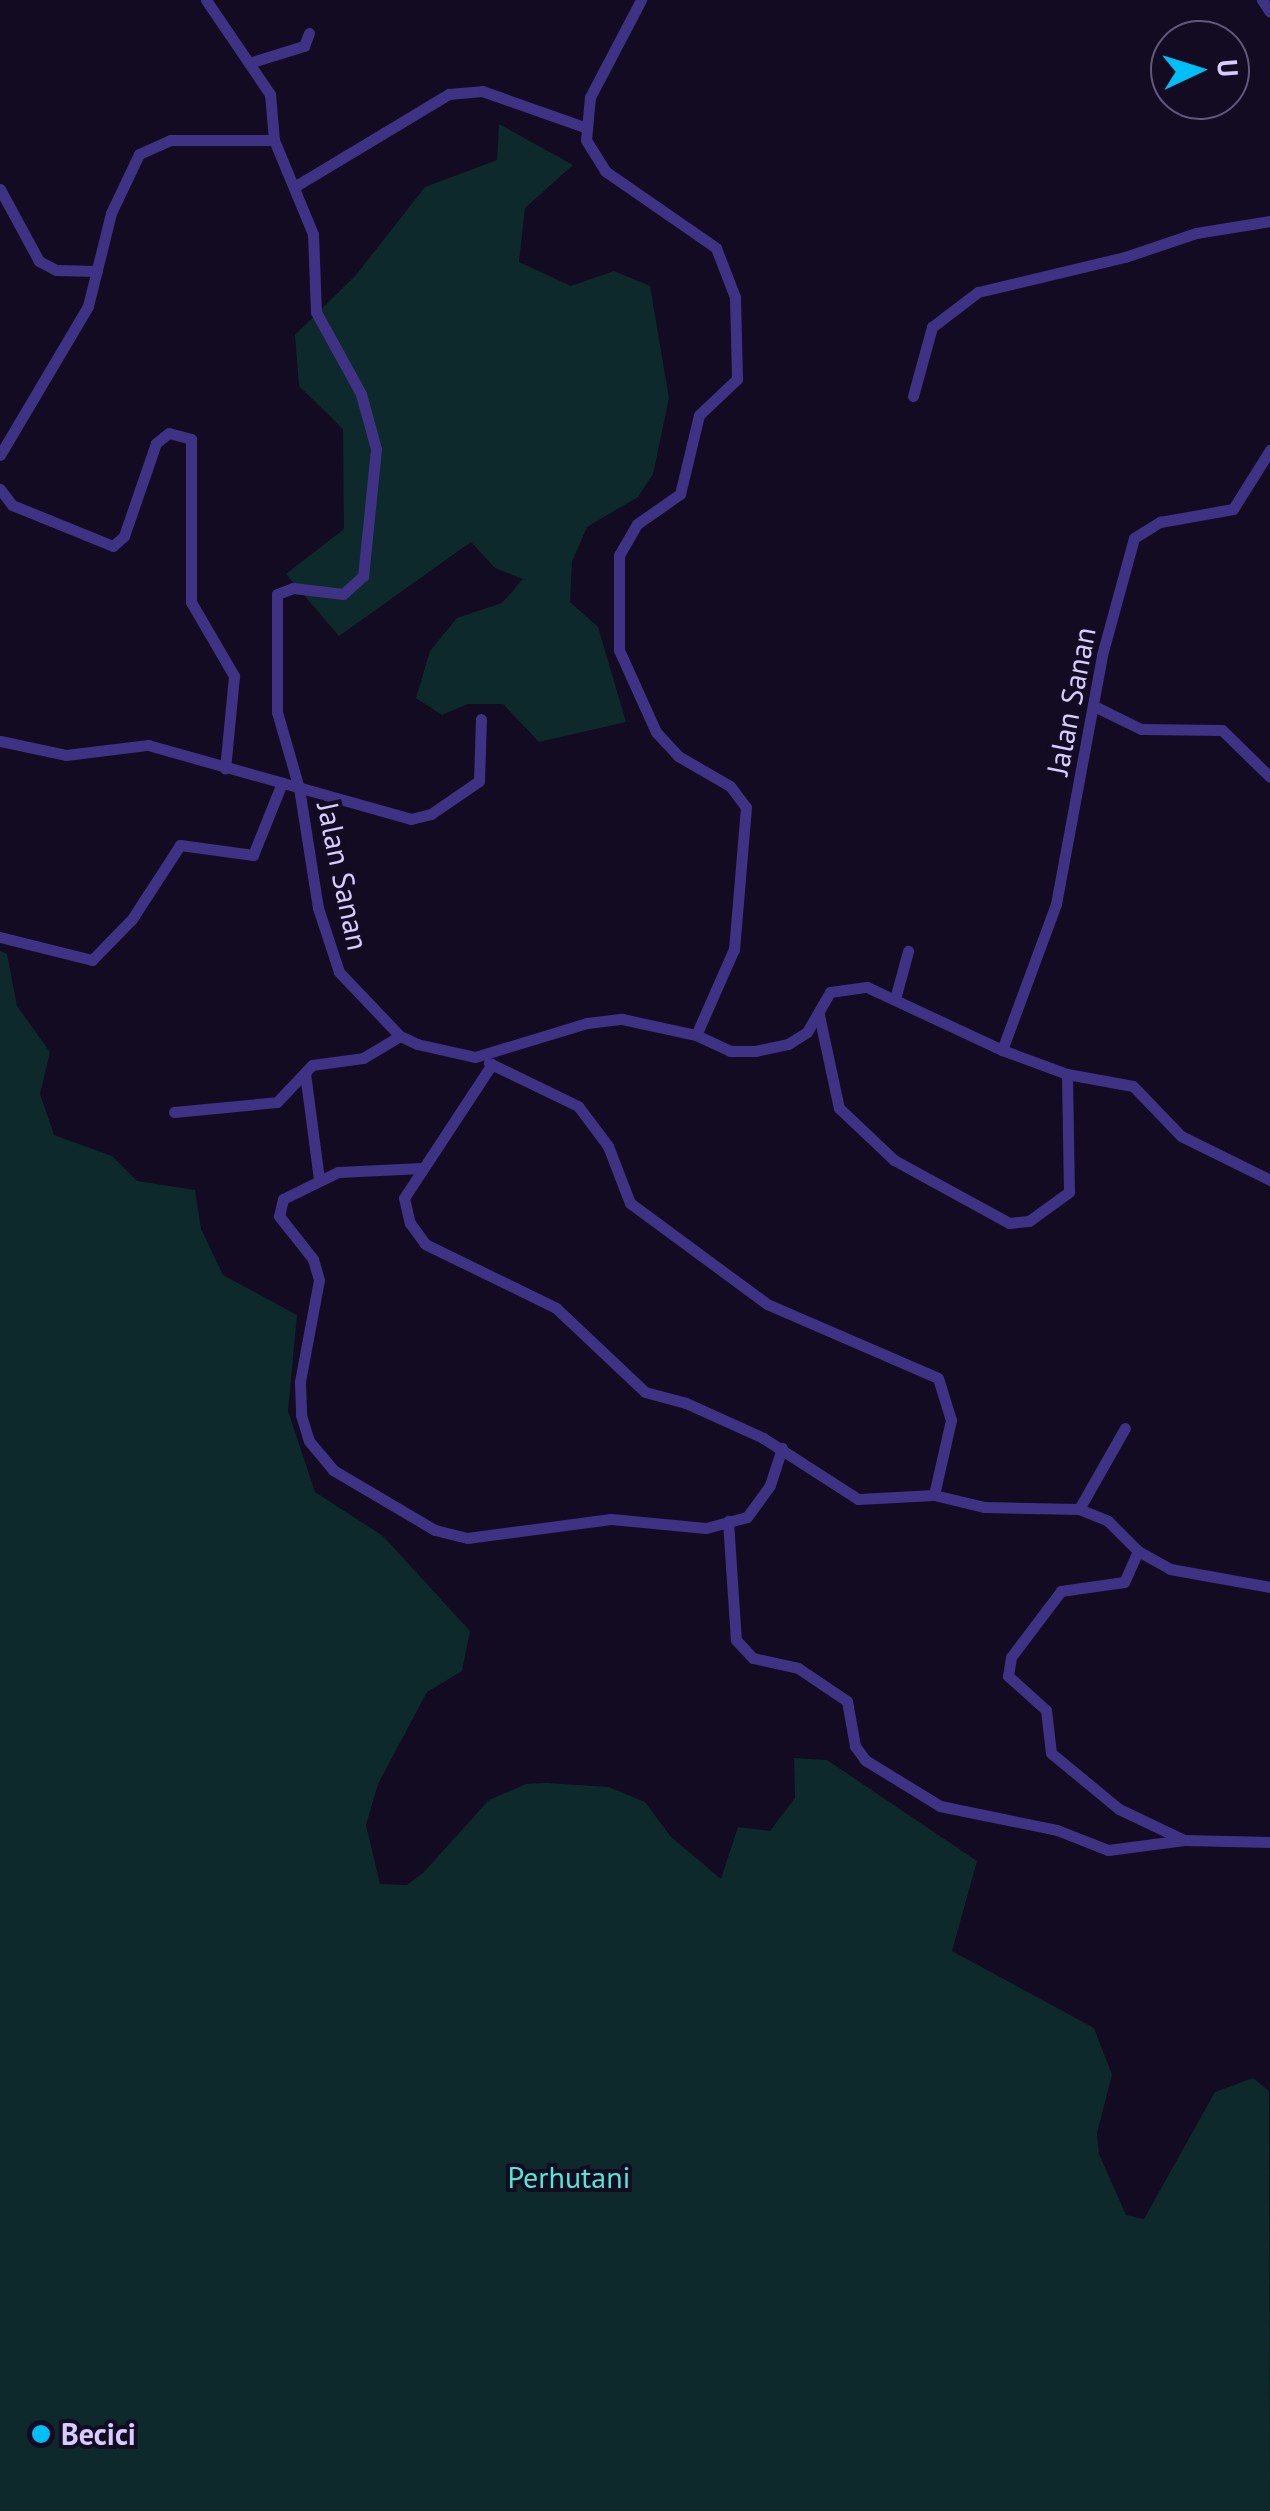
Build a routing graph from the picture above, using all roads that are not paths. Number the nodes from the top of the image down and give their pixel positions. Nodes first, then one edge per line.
1 (206, 0) edge
2 (640, 0) edge
3 (1262, 0) edge
4 (1270, 12) edge
5 (309, 33) dead end
6 (249, 62) junction
7 (584, 127) junction
8 (274, 140) junction
9 (294, 187) junction
10 (0, 189) edge
11 (1270, 222) edge
12 (97, 270) junction
13 (913, 396) dead end
14 (1270, 450) edge
15 (0, 456) edge
16 (0, 488) edge
17 (1094, 706) junction
18 (480, 719) dead end
19 (0, 741) edge
20 (225, 769) junction
21 (1270, 777) edge
22 (282, 783) junction
23 (300, 788) junction
24 (0, 937) edge
25 (908, 951) dead end
26 (895, 999) junction
27 (819, 1015) junction
28 (696, 1035) junction
29 (400, 1036) junction
30 (1002, 1050) junction
31 (475, 1058) junction
32 (492, 1064) junction
33 (305, 1073) junction
34 (1067, 1074) junction
35 (174, 1112) dead end
36 (422, 1168) junction
37 (319, 1179) junction
38 (1270, 1180) edge
39 (1125, 1428) dead end
40 (782, 1448) junction
41 (934, 1494) junction
42 (1079, 1509) junction
43 (728, 1522) junction
44 (1138, 1551) junction
45 (1270, 1587) edge
46 (1184, 1840) junction
47 (1270, 1842) edge

1 - 6 street, Jalan Sanan
2 - 7 street
3 - 4 street
5 - 6 street
6 - 8 street, Jalan Sanan
7 - 9 street
7 - 28 street
8 - 9 street, Jalan Sanan
8 - 12 street
9 - 23 street, Jalan Sanan
10 - 12 street
11 - 13 street
12 - 15 street
14 - 17 street, Jalan Sanan
16 - 20 street
17 - 21 street
17 - 30 street, Jalan Sanan
18 - 23 street
19 - 20 street
20 - 22 street
22 - 23 street
22 - 24 street
23 - 29 street, Jalan Sanan
25 - 26 street
26 - 27 street
26 - 30 street
27 - 28 street
27 - 34 street
28 - 31 street
29 - 31 street
29 - 33 street
30 - 34 street
31 - 32 street
32 - 36 street
32 - 41 street
33 - 35 street
33 - 37 street
34 - 38 street
36 - 37 street
36 - 40 street
37 - 43 street
39 - 42 street
40 - 41 street
40 - 43 street
41 - 42 street
42 - 44 street
43 - 46 street
44 - 45 street
44 - 46 street
46 - 47 street

